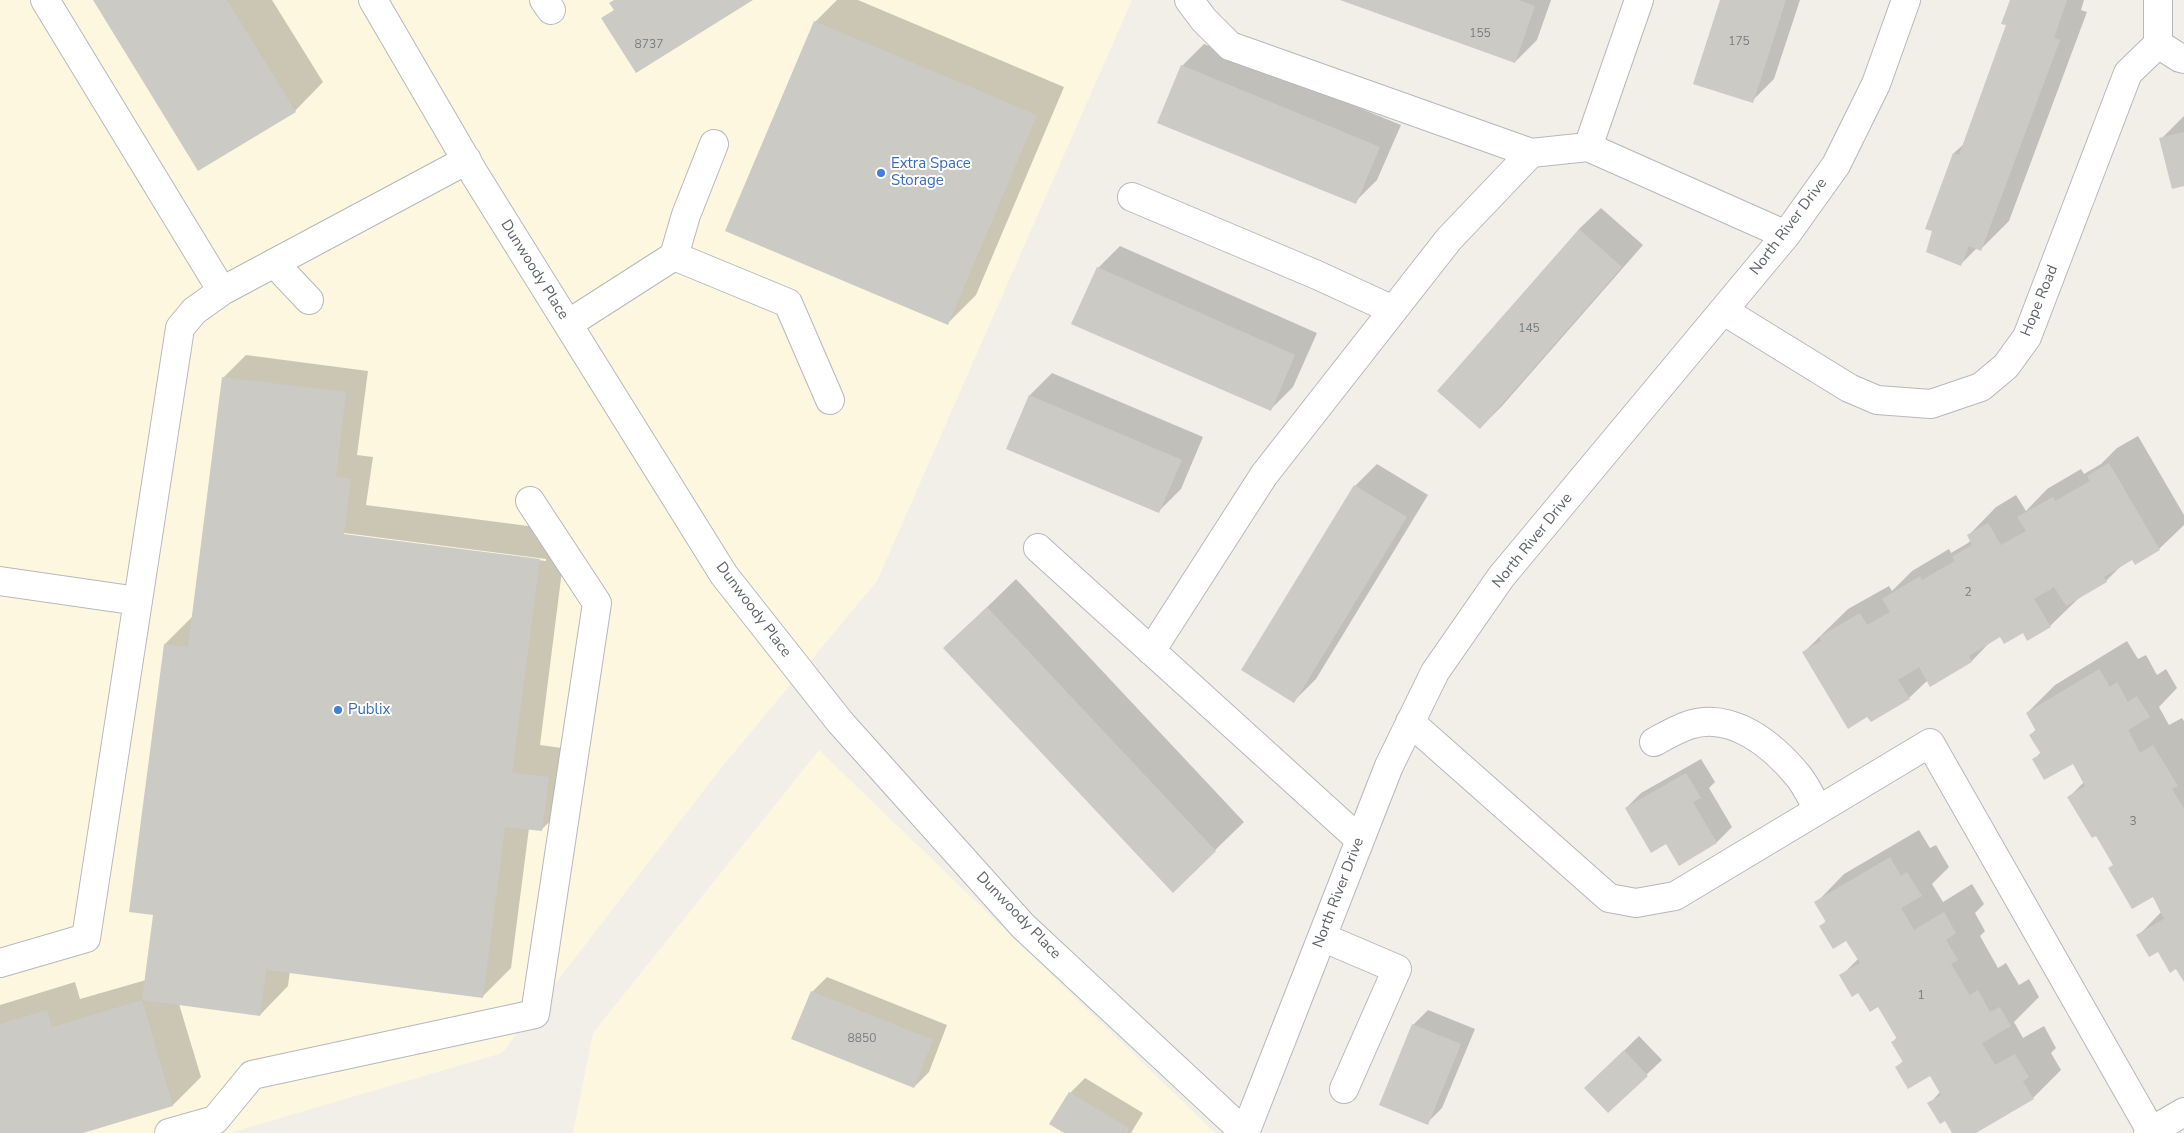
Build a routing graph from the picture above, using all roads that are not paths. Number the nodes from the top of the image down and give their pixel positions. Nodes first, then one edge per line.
1 (45, 0) edge
2 (373, 0) edge
3 (1189, 0) edge
4 (1639, 0) edge
5 (1906, 0) edge
6 (2158, 0) edge
7 (2158, 44) junction
8 (2184, 59) edge
9 (714, 144) dead end
10 (1588, 148) junction
11 (1531, 153) junction
12 (467, 160) junction
13 (1132, 197) dead end
14 (1786, 236) junction
15 (674, 256) junction
16 (274, 263) junction
17 (222, 291) junction
18 (309, 300) dead end
19 (1393, 310) junction
20 (1724, 311) junction
21 (568, 324) junction
22 (830, 400) dead end
23 (530, 501) dead end
24 (1038, 548) dead end
25 (0, 581) edge
26 (138, 601) junction
27 (1151, 651) junction
28 (1410, 722) junction
29 (1654, 742) dead end
30 (1818, 810) junction
31 (1360, 840) junction
32 (1322, 937) junction
33 (0, 963) edge
34 (1344, 1089) dead end
35 (2184, 1112) edge
36 (2150, 1132) edge
37 (169, 1133) edge
38 (1245, 1133) edge

1 - 17 street
2 - 12 street, Dunwoody Place
3 - 11 street
4 - 10 street
5 - 14 street, North River Drive
6 - 7 street
7 - 8 street
7 - 20 street, Hope Road
9 - 15 street
10 - 11 street
10 - 14 street
11 - 19 street
12 - 16 street
12 - 21 street, Dunwoody Place
13 - 19 street
14 - 20 street, North River Drive
15 - 21 street
15 - 22 street
16 - 17 street
16 - 18 street
17 - 26 street
19 - 27 street
20 - 28 street, North River Drive
21 - 38 street, Dunwoody Place
23 - 37 street
24 - 27 street
25 - 26 street
26 - 33 street
27 - 31 street
28 - 30 street
28 - 31 street, North River Drive
29 - 30 street
30 - 36 street
31 - 32 street, North River Drive
32 - 34 street
32 - 38 street, North River Drive
35 - 36 street

